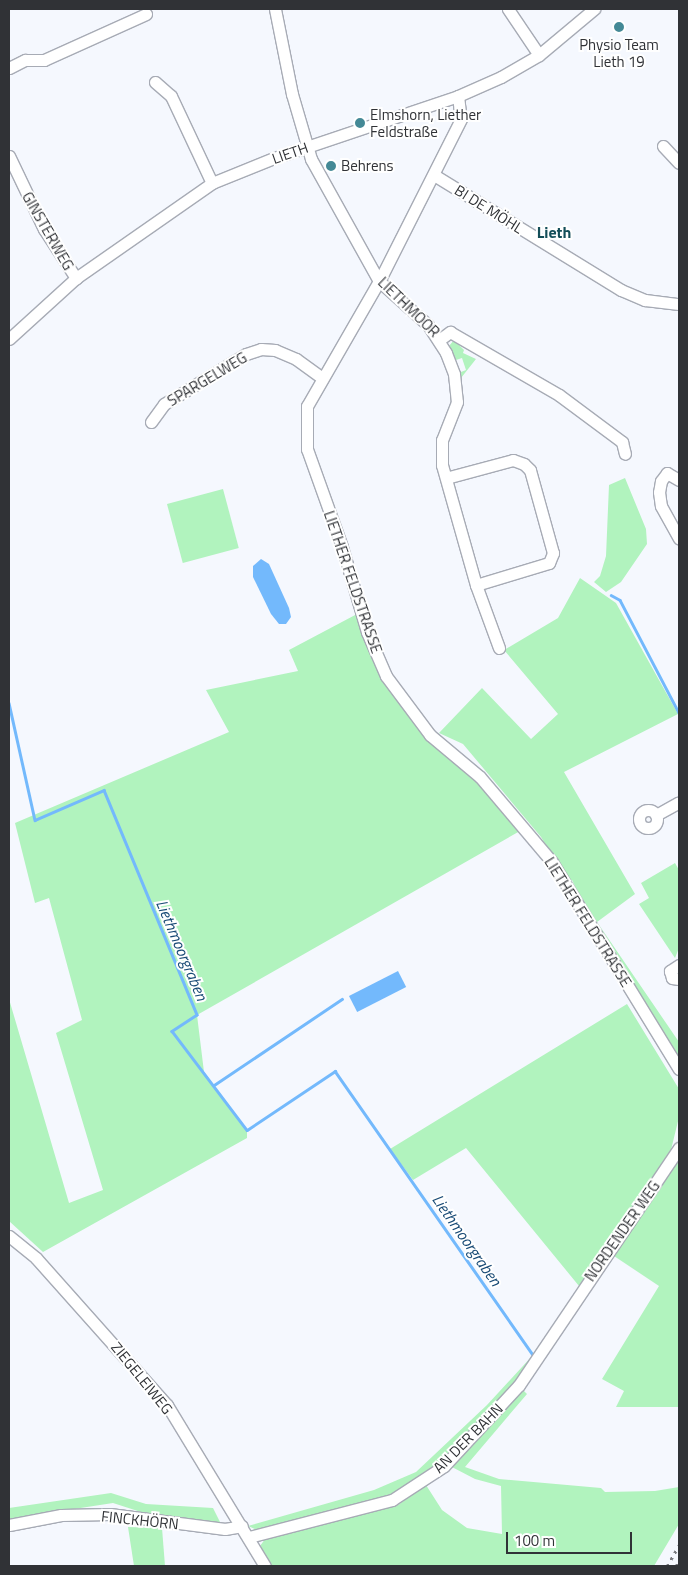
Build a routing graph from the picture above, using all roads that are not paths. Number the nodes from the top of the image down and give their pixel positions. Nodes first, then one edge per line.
1 (275, 9) edge
2 (508, 9) edge
3 (594, 9) edge
4 (146, 14) dead end
5 (539, 55) junction
6 (9, 68) edge
7 (155, 82) dead end
8 (458, 96) junction
9 (664, 146) dead end
10 (307, 147) junction
11 (9, 156) edge
12 (679, 164) edge
13 (434, 175) junction
14 (212, 183) junction
15 (76, 278) junction
16 (379, 280) junction
17 (679, 304) edge
18 (9, 339) edge
19 (439, 340) junction
20 (322, 378) junction
21 (151, 422) dead end
22 (625, 454) dead end
23 (446, 478) junction
24 (679, 480) edge
25 (679, 538) edge
26 (476, 584) junction
27 (499, 648) dead end
28 (679, 802) edge
29 (656, 815) dead end
30 (679, 965) edge
31 (679, 980) edge
32 (679, 1069) edge
33 (679, 1148) edge
34 (9, 1236) edge
35 (581, 1290) joint
36 (9, 1525) edge
37 (242, 1526) junction
38 (249, 1537) junction
39 (265, 1566) edge

1 - 10 street, LIETHMOOR
2 - 5 street
3 - 5 street, LIETH
4 - 6 street
5 - 8 street, LIETH
7 - 14 street
8 - 10 street, LIETH
8 - 13 street, LIETHER FELDSTRASSE
9 - 12 street
10 - 14 street, LIETH
10 - 16 street, LIETHMOOR
11 - 15 street, GINSTERWEG
13 - 16 street, LIETHER FELDSTRASSE
13 - 17 street, BI DE MÖHL
14 - 15 street, LIETH
15 - 18 street, LIETH
16 - 19 street, LIETHMOOR
16 - 20 street, LIETHER FELDSTRASSE
19 - 22 street, LIETHMOOR
19 - 23 street
20 - 21 street, SPARGELWEG
20 - 32 street, LIETHER FELDSTRASSE
23 - 26 street
23 - 26 street
24 - 25 street
26 - 27 street
28 - 29 street
30 - 31 street
33 - 35 street, NORDENDER WEG
34 - 37 street, ZIEGELEIWEG
35 - 38 street, AN DER BAHN
36 - 37 street, FINCKHÖRN
37 - 38 street, ZIEGELEIWEG
38 - 39 street, ZIEGELEIWEG

